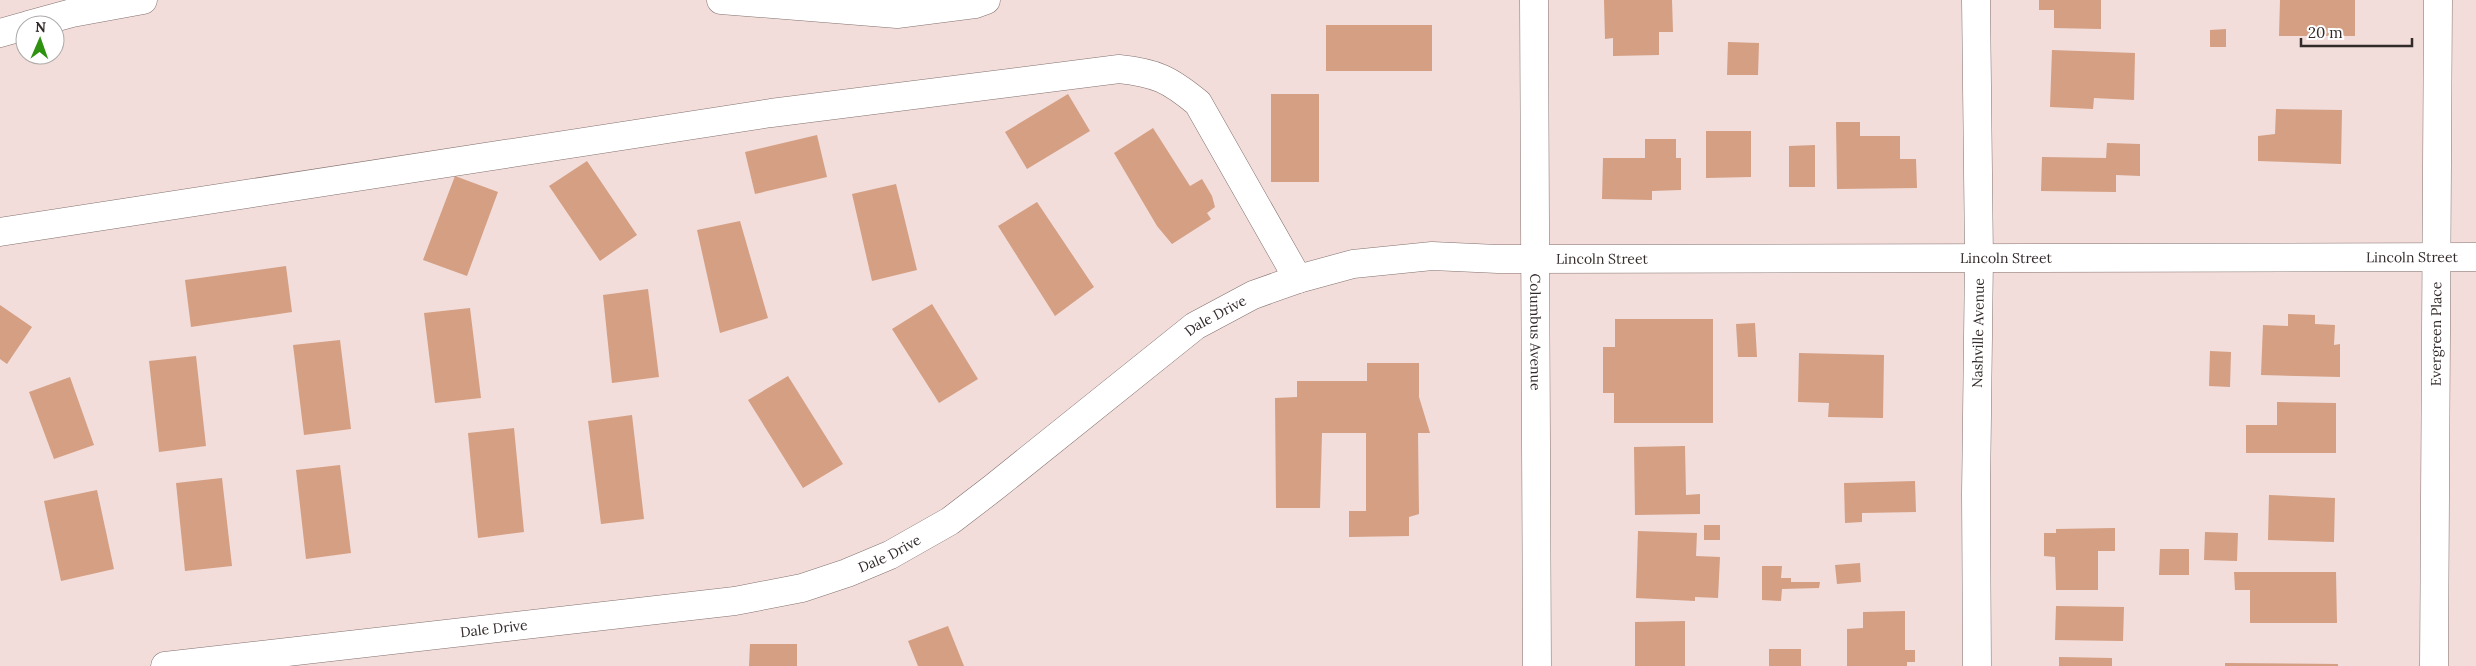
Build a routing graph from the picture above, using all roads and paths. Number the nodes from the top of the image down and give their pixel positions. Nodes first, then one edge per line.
1 (143, 0) edge
2 (721, 0) edge
3 (986, 0) edge
4 (1534, 0) edge
5 (1976, 0) edge
6 (2438, 0) edge
7 (64, 15) edge
8 (15, 29) edge
9 (0, 33) edge
10 (0, 232) edge
11 (2436, 257) junction
12 (2476, 257) edge
13 (1979, 258) junction
14 (1536, 259) junction
15 (1298, 279) junction
16 (165, 666) edge
17 (1537, 666) edge
18 (1977, 666) edge
19 (2434, 666) edge

1 - 7 main road
2 - 3 main road
4 - 14 main road, Columbus Avenue
5 - 13 main road, Nashville Avenue
6 - 11 main road, Evergreen Place
8 - 9 main road
10 - 15 main road
11 - 12 main road, Lincoln Street
11 - 13 main road, Lincoln Street
11 - 19 main road, Evergreen Place
13 - 14 main road, Lincoln Street
13 - 18 main road, Nashville Avenue
14 - 15 main road, Dale Drive
14 - 17 main road, Columbus Avenue
15 - 16 main road, Dale Drive

